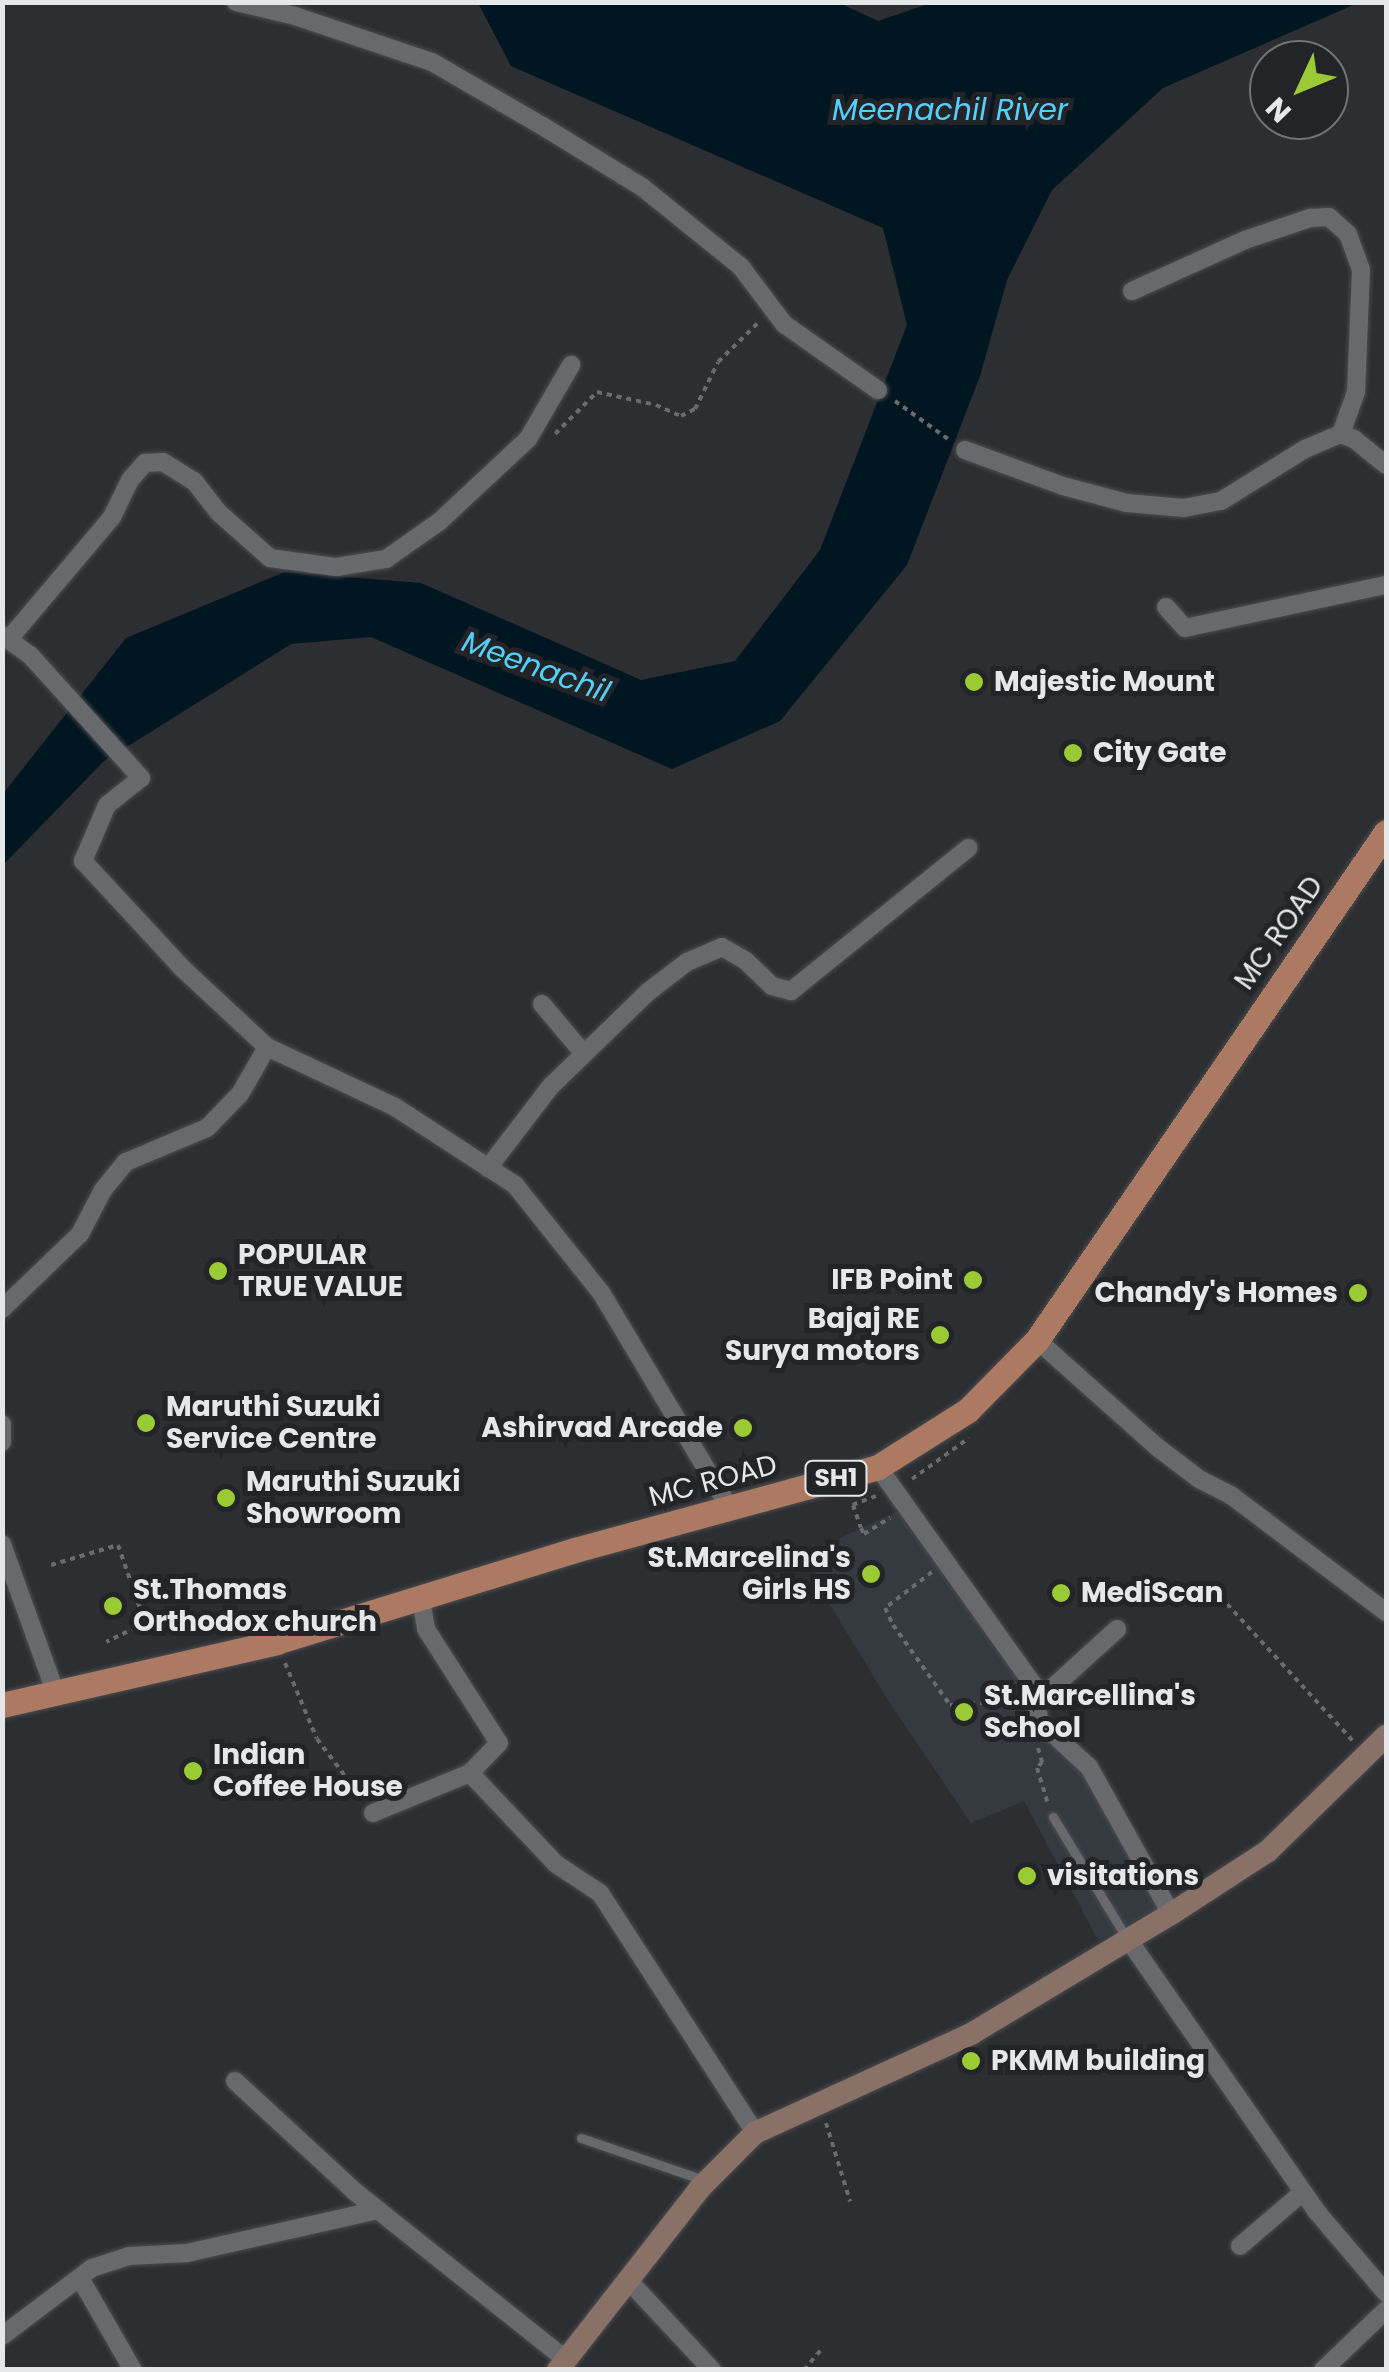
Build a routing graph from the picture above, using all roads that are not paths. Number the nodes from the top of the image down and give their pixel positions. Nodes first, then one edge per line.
1 (236, 2) edge
2 (1132, 292) dead end
3 (570, 365) dead end
4 (878, 390) road end
5 (1341, 434) junction
6 (965, 450) road end
7 (1386, 465) edge
8 (1386, 585) edge
9 (1166, 607) dead end
10 (6, 637) edge
11 (1386, 832) edge
12 (968, 848) dead end
13 (542, 1004) dead end
14 (267, 1047) junction
15 (584, 1054) junction
16 (488, 1168) junction
17 (2, 1309) edge
18 (1037, 1340) junction
19 (2, 1424) edge
20 (2, 1442) edge
21 (878, 1467) junction
22 (730, 1508) junction
23 (2, 1544) edge
24 (421, 1600) junction
25 (1386, 1612) edge
26 (1117, 1629) dead end
27 (56, 1694) junction
28 (1038, 1701) junction
29 (2, 1704) edge
30 (1386, 1736) edge
31 (470, 1773) junction
32 (373, 1812) road end
33 (1053, 1818) dead end
34 (1171, 1914) junction
35 (1128, 1939) junction
36 (235, 2081) dead end
37 (756, 2133) junction
38 (581, 2138) dead end
39 (707, 2180) junction
40 (1303, 2192) junction
41 (378, 2210) junction
42 (1240, 2246) dead end
43 (80, 2278) junction
44 (628, 2280) junction
45 (1386, 2293) edge
46 (1386, 2310) edge
47 (5, 2336) edge
48 (562, 2364) edge
49 (133, 2370) edge
50 (712, 2370) edge
51 (1323, 2370) edge

1 - 4 street
2 - 5 street
3 - 10 street
5 - 6 street
5 - 7 street
8 - 9 street
10 - 14 street
11 - 18 main road, MC ROAD / SH1
12 - 15 street
13 - 15 street
14 - 16 street
14 - 17 street
15 - 16 street
16 - 22 street
18 - 21 main road, MC ROAD / SH1
18 - 25 street
19 - 20 street
21 - 22 main road, MC ROAD / SH1
21 - 28 street
22 - 24 main road, MC ROAD / SH1
23 - 27 street
24 - 27 main road, MC ROAD / SH1
24 - 31 street
26 - 28 street
27 - 29 main road, MC ROAD / SH1
28 - 34 street
30 - 34 street
31 - 32 street
31 - 37 street
33 - 35 lane
34 - 35 street
35 - 37 street
35 - 40 street
36 - 41 street
37 - 39 street
38 - 39 lane
39 - 44 street
40 - 42 street
40 - 45 street
41 - 43 street
41 - 48 street
43 - 47 street
43 - 49 street
44 - 48 street
44 - 50 street
46 - 51 street

